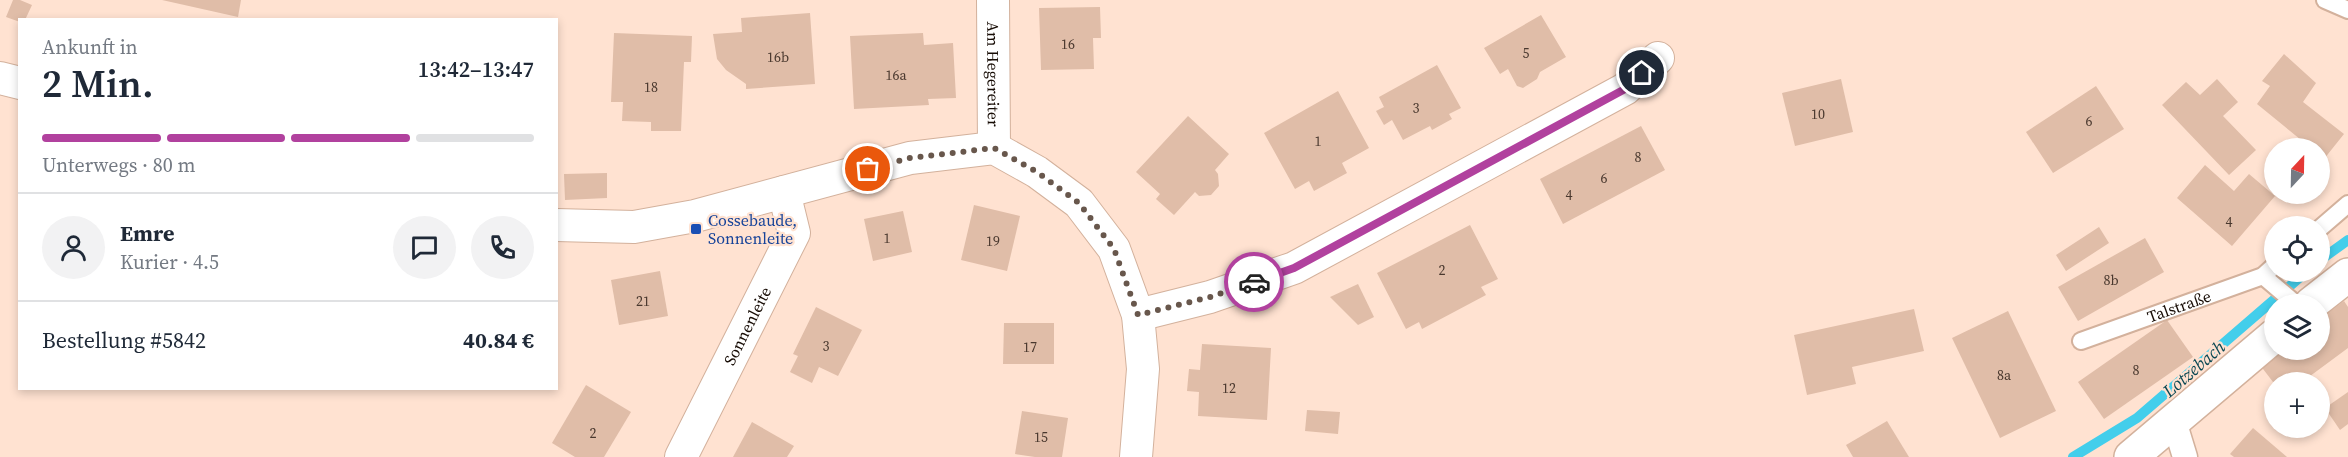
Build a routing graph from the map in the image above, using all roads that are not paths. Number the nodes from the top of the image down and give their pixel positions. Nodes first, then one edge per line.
1 (993, 0) edge
2 (2325, 0) edge
3 (2348, 10) edge
4 (1658, 58) dead end
5 (0, 78) edge
6 (18, 82) edge
7 (994, 148) junction
8 (784, 192) junction
9 (2348, 204) edge
10 (2330, 220) edge
11 (558, 225) edge
12 (2348, 275) edge
13 (2264, 278) edge
14 (2276, 282) edge
15 (2289, 294) edge
16 (2315, 294) edge
17 (1138, 315) junction
18 (2080, 341) dead end
19 (2264, 344) edge
20 (2174, 421) junction
21 (681, 457) edge
22 (1136, 457) edge
23 (2131, 457) edge
24 (2185, 457) edge

1 - 7 street, Am Hegereiter
2 - 3 lane
4 - 17 street
5 - 6 street
7 - 8 street
7 - 17 street
8 - 11 street
8 - 21 street, Sonnenleite
9 - 10 lane
12 - 16 street
13 - 18 lane, Talstraße
14 - 15 lane
17 - 22 street
19 - 20 street
20 - 23 street
20 - 24 street

